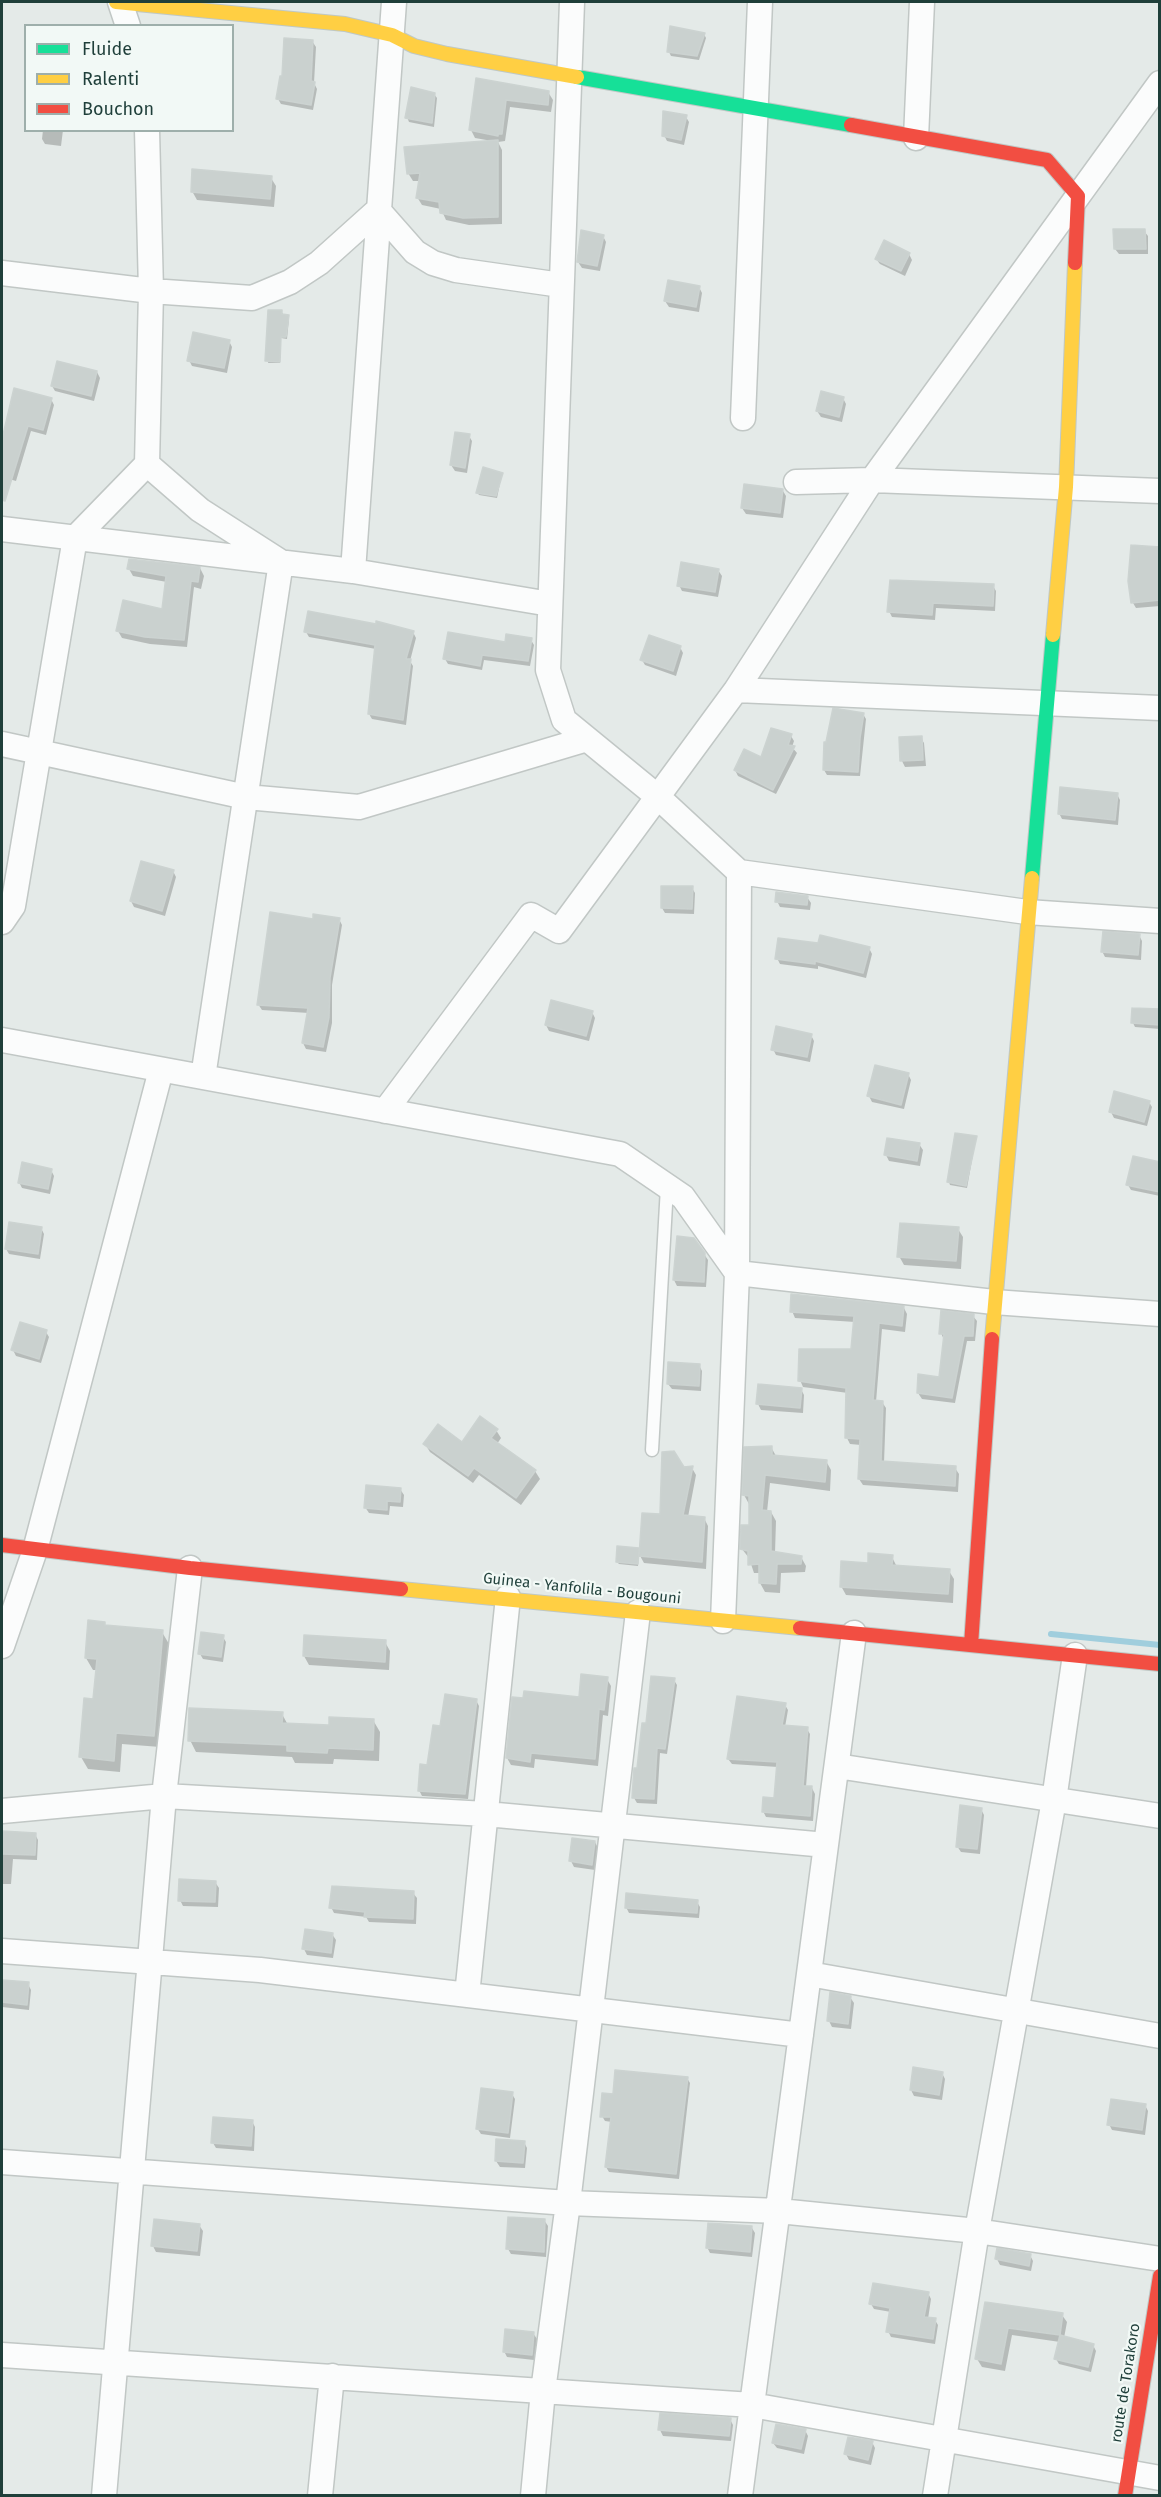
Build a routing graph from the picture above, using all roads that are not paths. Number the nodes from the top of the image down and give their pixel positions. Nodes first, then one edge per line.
1 (118, 2) edge
2 (394, 2) edge
3 (572, 2) edge
4 (760, 2) edge
5 (922, 2) edge
6 (127, 24) edge
7 (392, 35) junction
8 (568, 74) junction
9 (1157, 89) edge
10 (757, 107) junction
11 (147, 132) edge
12 (916, 138) junction
13 (1078, 196) junction
14 (378, 210) junction
15 (2, 273) edge
16 (561, 285) junction
17 (151, 291) junction
18 (743, 418) dead end
19 (147, 464) junction
20 (872, 480) junction
21 (796, 482) dead end
22 (1066, 487) junction
23 (1160, 491) edge
24 (2, 529) edge
25 (75, 538) junction
26 (281, 562) junction
27 (353, 571) junction
28 (550, 604) junction
29 (736, 690) junction
30 (1048, 704) junction
31 (1160, 708) edge
32 (586, 739) junction
33 (2, 744) edge
34 (39, 752) junction
35 (246, 797) junction
36 (658, 797) junction
37 (738, 872) junction
38 (1027, 912) junction
39 (1160, 921) edge
40 (2, 922) edge
41 (2, 1040) edge
42 (161, 1070) junction
43 (203, 1077) junction
44 (385, 1111) junction
45 (667, 1186) junction
46 (737, 1273) junction
47 (993, 1302) junction
48 (1160, 1314) edge
49 (652, 1450) dead end
50 (2, 1545) edge
51 (35, 1550) junction
52 (190, 1568) junction
53 (508, 1598) junction
54 (638, 1612) junction
55 (723, 1621) junction
56 (854, 1633) junction
57 (971, 1645) junction
58 (2, 1646) edge
59 (1075, 1655) junction
60 (1160, 1664) edge
61 (837, 1766) junction
62 (164, 1796) junction
63 (1054, 1800) junction
64 (2, 1811) edge
65 (486, 1814) junction
66 (1160, 1816) edge
67 (613, 1824) junction
68 (826, 1845) junction
69 (2, 1951) edge
70 (150, 1960) junction
71 (809, 1974) junction
72 (467, 1995) junction
73 (590, 2010) junction
74 (1016, 2011) junction
75 (801, 2035) junction
76 (1160, 2036) edge
77 (2, 2162) edge
78 (134, 2169) junction
79 (568, 2203) junction
80 (778, 2211) junction
81 (977, 2230) junction
82 (1160, 2259) edge
83 (1160, 2276) edge
84 (2, 2355) edge
85 (117, 2361) junction
86 (332, 2376) junction
87 (543, 2391) junction
88 (752, 2405) junction
89 (943, 2438) junction
90 (1160, 2478) edge
91 (1127, 2484) edge
92 (104, 2496) edge
93 (320, 2496) edge
94 (532, 2496) edge
95 (740, 2496) edge
96 (935, 2496) edge

1 - 6 street
1 - 7 street
2 - 7 street
3 - 8 street
4 - 10 street
5 - 12 street
7 - 8 street
7 - 14 street
8 - 10 street
8 - 16 street
9 - 13 street
10 - 12 street
10 - 18 street
11 - 17 street
12 - 13 street
13 - 20 street
13 - 22 street
14 - 16 street
14 - 17 street
14 - 27 street
15 - 17 street
16 - 28 street
17 - 19 street
19 - 25 street
19 - 26 street
20 - 21 street
20 - 22 street
20 - 29 street
22 - 23 street
22 - 30 street
24 - 25 street
25 - 26 street
25 - 34 street
26 - 27 street
26 - 35 street
27 - 28 street
28 - 32 street
29 - 30 street
29 - 36 street
30 - 31 street
30 - 38 street
32 - 35 street
32 - 36 street
33 - 34 street
34 - 35 street
34 - 40 street
35 - 43 street
36 - 37 street
36 - 44 street
37 - 38 street
37 - 46 street
38 - 39 street
38 - 47 street
41 - 42 street
42 - 43 street
42 - 51 street
43 - 44 street
44 - 45 street
45 - 46 street
45 - 49 lane
46 - 47 street
46 - 55 street
47 - 48 street
47 - 57 street
50 - 51 street, Guinea - Yanfolila - Bougouni
51 - 52 street, Guinea - Yanfolila - Bougouni
51 - 58 street
52 - 53 street, Guinea - Yanfolila - Bougouni
52 - 62 street
53 - 54 street, Guinea - Yanfolila - Bougouni
53 - 65 street
54 - 55 street, Guinea - Yanfolila - Bougouni
54 - 67 street
55 - 56 street, Guinea - Yanfolila - Bougouni
56 - 57 street, Guinea - Yanfolila - Bougouni
56 - 61 street
57 - 59 street, Guinea - Yanfolila - Bougouni
59 - 60 street, Guinea - Yanfolila - Bougouni
59 - 63 street
61 - 63 street
61 - 68 street
62 - 64 street
62 - 65 street
62 - 70 street
63 - 66 street
63 - 74 street
65 - 67 street
65 - 72 street
67 - 68 street
67 - 73 street
68 - 71 street
69 - 70 street
70 - 72 street
70 - 78 street
71 - 74 street
71 - 75 street
72 - 73 street
73 - 75 street
73 - 79 street
74 - 76 street
74 - 81 street
75 - 80 street
77 - 78 street
78 - 79 street
78 - 85 street
79 - 80 street
79 - 87 street
80 - 81 street
80 - 88 street
81 - 82 street
81 - 89 street
83 - 91 street, route de Torakoro
84 - 85 street
85 - 86 street
85 - 92 street
86 - 87 street
86 - 93 street
87 - 88 street
87 - 94 street
88 - 89 street
88 - 95 street
89 - 91 street
89 - 96 street
90 - 91 street

